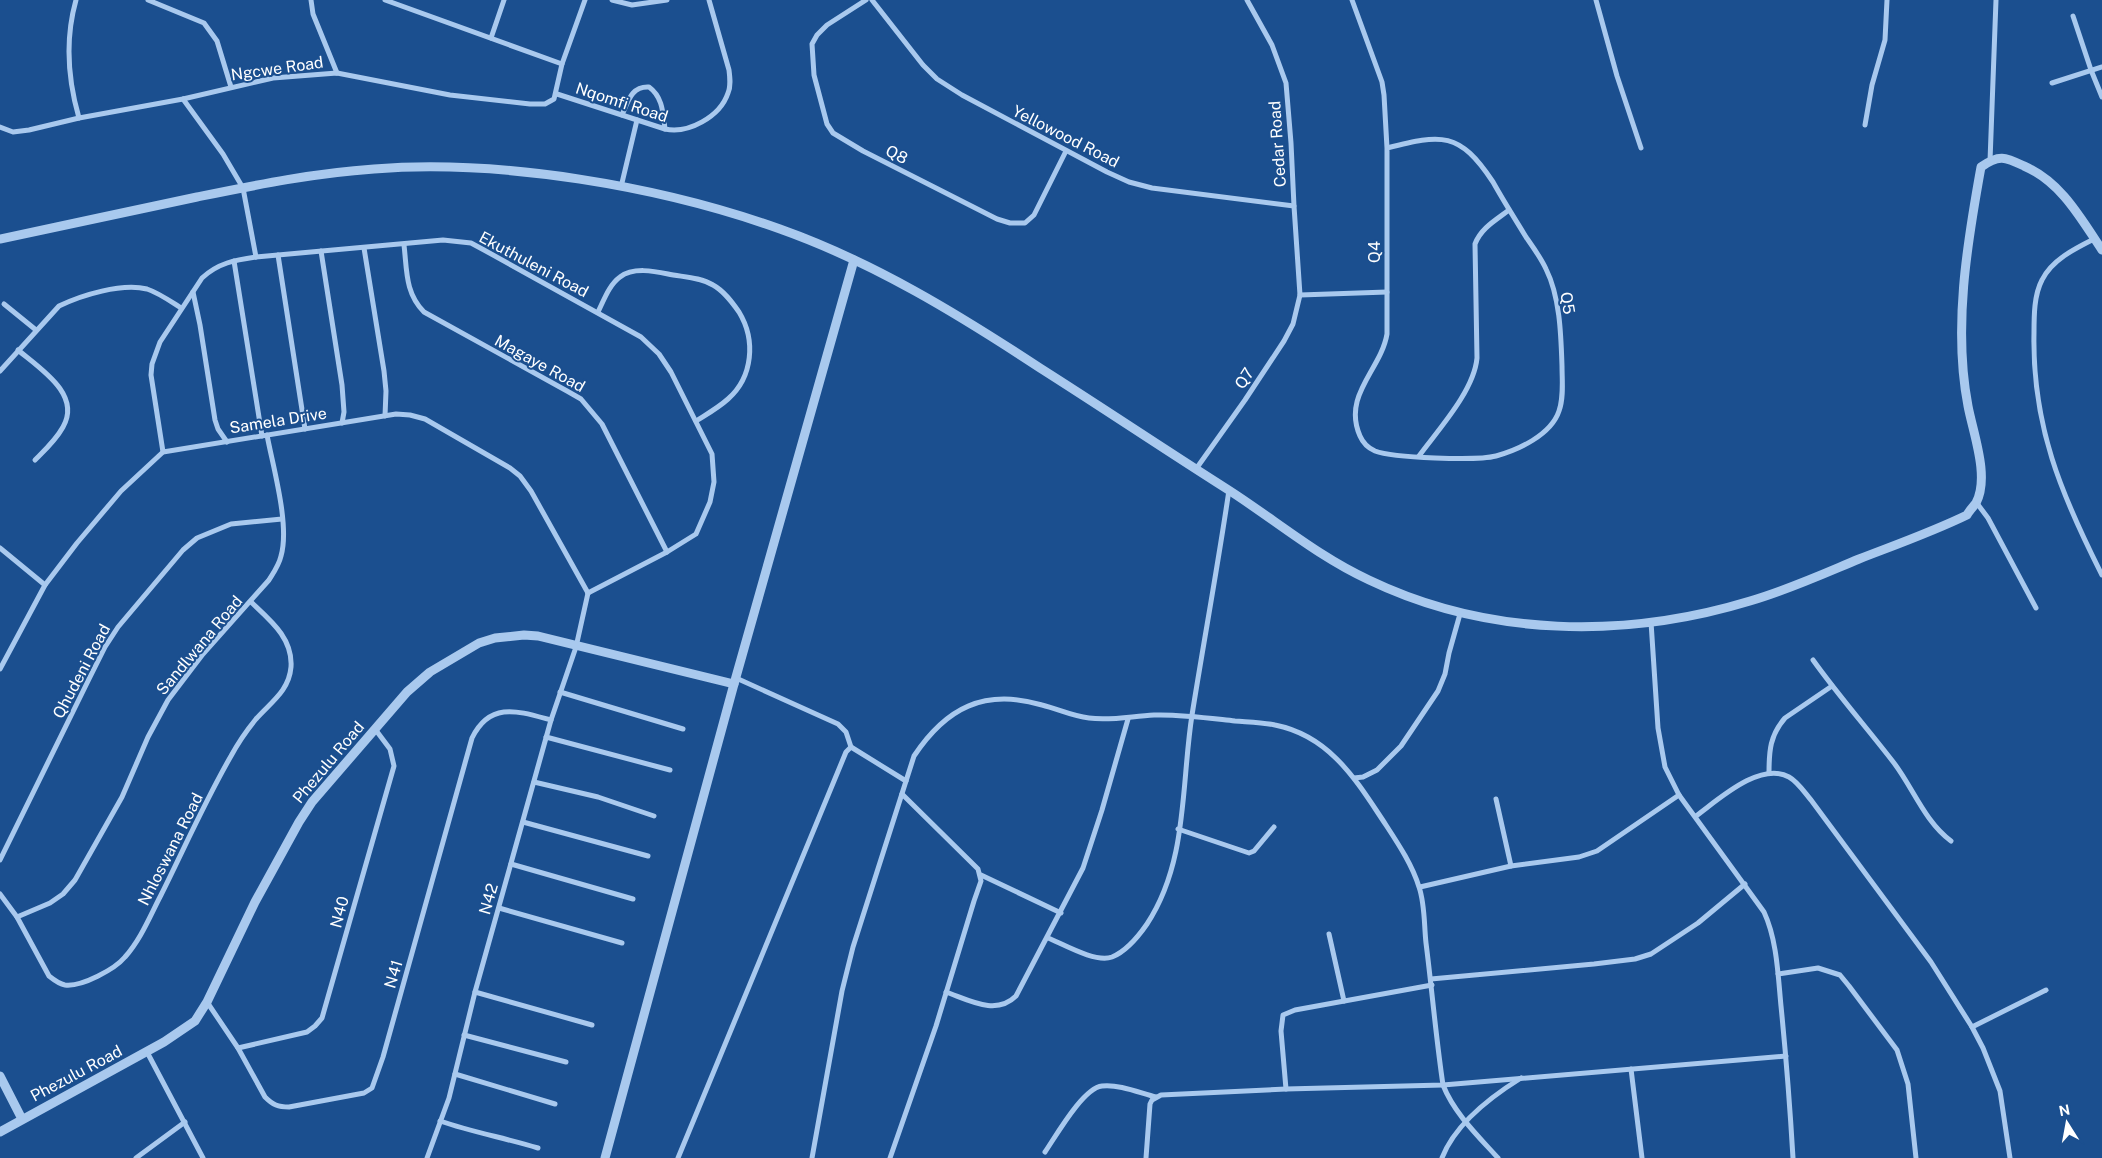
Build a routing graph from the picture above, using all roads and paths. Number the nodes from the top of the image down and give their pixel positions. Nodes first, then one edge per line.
1 (76, 0) edge
2 (148, 0) edge
3 (311, 0) edge
4 (387, 0) edge
5 (504, 0) edge
6 (585, 0) edge
7 (612, 0) edge
8 (667, 0) edge
9 (709, 0) edge
10 (866, 0) edge
11 (872, 0) edge
12 (1247, 0) edge
13 (1352, 0) edge
14 (1596, 0) edge
15 (1887, 0) edge
16 (1996, 0) edge
17 (2073, 16) dead end
18 (491, 38) junction
19 (562, 64) junction
20 (2102, 67) edge
21 (2091, 70) junction
22 (337, 73) junction
23 (2052, 83) dead end
24 (231, 87) junction
25 (557, 94) junction
26 (2102, 97) edge
27 (183, 99) junction
28 (622, 115) junction
29 (79, 118) junction
30 (637, 120) junction
31 (1865, 126) dead end
32 (0, 127) edge
33 (665, 129) junction
34 (1387, 148) junction
35 (1641, 148) dead end
36 (1066, 152) junction
37 (1990, 160) junction
38 (621, 187) junction
39 (243, 188) junction
40 (1294, 206) junction
41 (1509, 210) junction
42 (0, 239) edge
43 (2094, 239) junction
44 (404, 245) junction
45 (364, 248) junction
46 (2102, 250) edge
47 (321, 251) junction
48 (278, 255) junction
49 (256, 257) junction
50 (234, 260) junction
51 (854, 260) junction
52 (192, 292) junction
53 (1387, 292) junction
54 (1300, 295) junction
55 (4, 304) dead end
56 (181, 308) junction
57 (598, 312) junction
58 (36, 330) junction
59 (18, 350) junction
60 (0, 371) edge
61 (384, 416) junction
62 (696, 421) junction
63 (342, 422) junction
64 (305, 429) junction
65 (264, 436) junction
66 (227, 442) junction
67 (163, 452) junction
68 (1419, 456) junction
69 (35, 460) dead end
70 (1196, 469) junction
71 (1228, 490) junction
72 (1976, 502) junction
73 (282, 519) junction
74 (0, 548) edge
75 (667, 552) junction
76 (2102, 575) edge
77 (45, 585) junction
78 (588, 593) junction
79 (251, 602) junction
80 (2036, 608) dead end
81 (1460, 614) junction
82 (1651, 622) junction
83 (576, 647) junction
84 (1813, 660) dead end
85 (0, 669) edge
86 (735, 681) junction
87 (1832, 686) junction
88 (560, 692) junction
89 (1192, 717) junction
90 (1128, 719) junction
91 (551, 720) junction
92 (375, 729) junction
93 (683, 729) dead end
94 (546, 737) junction
95 (851, 747) junction
96 (670, 770) dead end
97 (1769, 773) junction
98 (1354, 778) junction
99 (906, 781) junction
100 (534, 782) junction
101 (902, 794) junction
102 (1680, 795) junction
103 (1496, 799) dead end
104 (654, 816) dead end
105 (1696, 816) junction
106 (523, 822) junction
107 (1274, 827) dead end
108 (1178, 829) junction
109 (1950, 841) dead end
110 (648, 856) dead end
111 (0, 860) edge
112 (511, 864) junction
113 (1511, 866) junction
114 (981, 875) junction
115 (1745, 884) junction
116 (1420, 887) junction
117 (0, 894) edge
118 (633, 899) dead end
119 (498, 908) junction
120 (1061, 913) junction
121 (17, 917) junction
122 (1329, 934) dead end
123 (1048, 938) junction
124 (622, 943) dead end
125 (1778, 974) junction
126 (1431, 982) junction
127 (2046, 990) dead end
128 (475, 992) junction
129 (946, 992) junction
130 (1344, 1001) junction
131 (207, 1002) junction
132 (592, 1025) dead end
133 (1972, 1027) junction
134 (464, 1035) junction
135 (238, 1048) junction
136 (147, 1052) junction
137 (1786, 1056) junction
138 (566, 1062) dead end
139 (1632, 1070) junction
140 (455, 1074) junction
141 (0, 1076) edge
142 (1522, 1078) junction
143 (1443, 1085) junction
144 (1286, 1089) junction
145 (1156, 1097) junction
146 (555, 1104) dead end
147 (22, 1119) junction
148 (440, 1121) junction
149 (185, 1122) junction
150 (1466, 1123) junction
151 (0, 1132) edge
152 (538, 1148) dead end
153 (1045, 1152) dead end
154 (136, 1158) edge
155 (203, 1158) edge
156 (429, 1158) edge
157 (605, 1158) edge
158 (678, 1158) edge
159 (812, 1158) edge
160 (890, 1158) edge
161 (1146, 1158) edge
162 (1442, 1158) edge
163 (1498, 1158) edge
164 (1642, 1158) edge
165 (1793, 1158) edge
166 (1916, 1158) edge
167 (2010, 1158) edge

1 - 29 street
2 - 24 street
3 - 22 street
4 - 18 street
5 - 18 street
6 - 19 street, Nqomfi Road
7 - 8 street
9 - 33 street, Nqomfi Road
10 - 36 street, Q8
11 - 36 street, Yellowood Road
12 - 40 street, Cedar Road
13 - 34 street, Q4
14 - 35 street
15 - 31 street
16 - 37 street
17 - 21 street
18 - 19 street
19 - 25 street, Nqomfi Road
20 - 21 street
21 - 23 street
21 - 26 street
22 - 24 street, Ngcwe Road
22 - 25 street, Ngcwe Road
24 - 27 street, Ngcwe Road
25 - 28 street, Nqomfi Road
27 - 29 street, Ngcwe Road
27 - 39 street
28 - 30 street, Nqomfi Road
28 - 33 street
29 - 32 street, Ngcwe Road
30 - 33 street, Nqomfi Road
30 - 38 street
34 - 41 street, Q5
34 - 53 street, Q4
36 - 40 street, Yellowood Road
37 - 43 street
37 - 72 street
38 - 39 street
38 - 51 street
39 - 42 street
39 - 49 street
40 - 54 street, Cedar Road
41 - 68 street
41 - 68 street, Q5
43 - 46 street
43 - 76 street
44 - 45 street, Ekuthuleni Road
44 - 57 street, Ekuthuleni Road
44 - 75 street, Magaye Road
45 - 47 street, Ekuthuleni Road
45 - 61 street
47 - 48 street, Ekuthuleni Road
47 - 63 street
48 - 49 street, Ekuthuleni Road
48 - 64 street
49 - 50 street, Ekuthuleni Road
50 - 52 street, Ekuthuleni Road
50 - 65 street, Sandlwana Road
51 - 70 street
51 - 86 street
52 - 56 street, Ekuthuleni Road
52 - 66 street
53 - 54 street
53 - 68 street, Q4
54 - 70 street, Q7
55 - 58 street
56 - 58 street
56 - 67 street, Ekuthuleni Road
57 - 62 street, Ekuthuleni Road
57 - 62 street
58 - 59 street
59 - 60 street
59 - 69 street
61 - 63 street, Samela Drive
61 - 78 street, Samela Drive
62 - 75 street, Ekuthuleni Road
63 - 64 street, Samela Drive
64 - 65 street, Samela Drive
65 - 66 street, Samela Drive
65 - 73 street, Sandlwana Road
66 - 67 street, Samela Drive
67 - 77 street
70 - 71 street
71 - 81 street
71 - 89 street
72 - 80 street
72 - 82 street
73 - 79 street, Sandlwana Road
73 - 111 street, Qhudeni Road
74 - 77 street
75 - 78 street, Ekuthuleni Road
77 - 85 street
78 - 83 street
79 - 121 street, Sandlwana Road
79 - 121 street, Nhloswana Road
81 - 82 street
81 - 98 street
82 - 102 street
83 - 86 street, Phezulu Road
83 - 88 street, N42
83 - 92 street, Phezulu Road
84 - 87 street
86 - 95 street
86 - 157 street
87 - 97 street
87 - 109 street
88 - 91 street, N42
88 - 93 street
89 - 90 street
89 - 98 street
89 - 108 street
90 - 99 street
90 - 120 street
91 - 94 street, N42
91 - 135 street, N41
92 - 131 street, Phezulu Road
92 - 135 street, N40
94 - 96 street
94 - 100 street, N42
95 - 99 street
95 - 158 street
97 - 105 street
97 - 133 street
98 - 116 street
99 - 101 street
100 - 104 street
100 - 106 street, N42
101 - 114 street
101 - 159 street
102 - 105 street
102 - 113 street
103 - 113 street
105 - 115 street
106 - 110 street
106 - 112 street, N42
107 - 108 street
108 - 123 street
112 - 118 street
112 - 119 street, N42
113 - 116 street
114 - 120 street
114 - 129 street
115 - 125 street
115 - 126 street
116 - 126 street
117 - 121 street, Nhloswana Road
119 - 124 street
119 - 128 street, N42
120 - 123 street
122 - 130 street
123 - 129 street
125 - 137 street
125 - 166 street
126 - 130 street
126 - 143 street
127 - 133 street
128 - 132 street
128 - 134 street, N42
129 - 160 street
130 - 144 street
131 - 135 street, N41
131 - 136 street, Phezulu Road
133 - 167 street
134 - 138 street
134 - 140 street, N42
136 - 147 street, Phezulu Road
136 - 149 street
137 - 139 street
137 - 165 street
139 - 142 street
139 - 164 street
140 - 146 street
140 - 148 street, N42
141 - 147 street
142 - 143 street
142 - 150 street
143 - 144 street
143 - 150 street
144 - 145 street
145 - 153 street
145 - 161 street
147 - 151 street, Phezulu Road
148 - 152 street
148 - 156 street, N42
149 - 154 street
149 - 155 street
150 - 162 street
150 - 163 street

